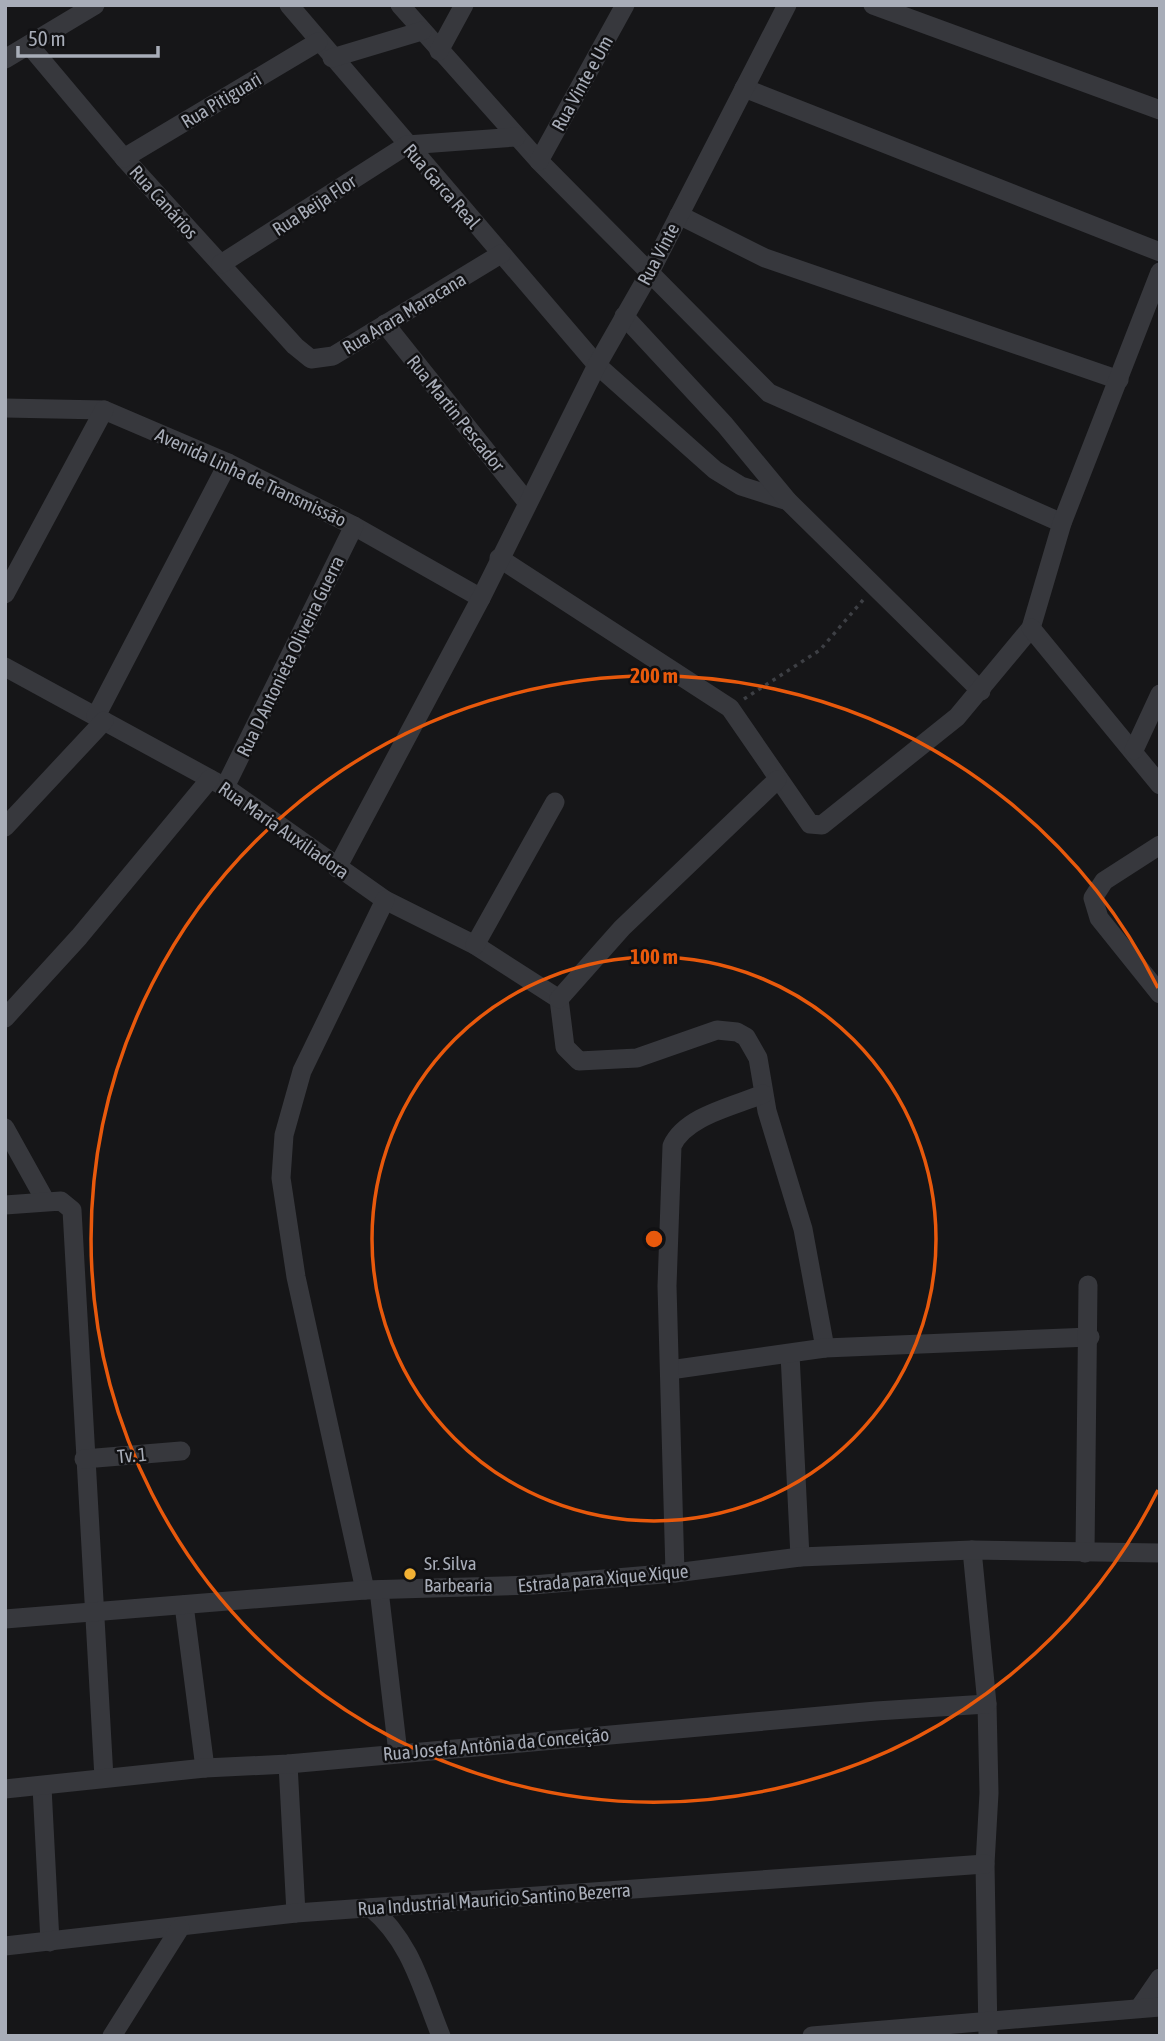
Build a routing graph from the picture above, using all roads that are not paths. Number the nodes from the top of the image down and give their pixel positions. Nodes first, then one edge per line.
1 (95, 5) edge
2 (289, 5) edge
3 (400, 5) edge
4 (464, 5) edge
5 (625, 5) edge
6 (786, 5) edge
7 (873, 5) edge
8 (422, 31) junction
9 (318, 42) junction
10 (29, 45) junction
11 (439, 51) junction
12 (332, 58) junction
13 (5, 59) edge
14 (744, 88) junction
15 (1160, 110) edge
16 (516, 136) junction
17 (407, 145) junction
18 (124, 158) junction
19 (539, 161) junction
20 (679, 215) junction
21 (1160, 252) edge
22 (500, 254) junction
23 (221, 264) junction
24 (1160, 272) edge
25 (649, 274) junction
26 (624, 316) junction
27 (385, 324) junction
28 (304, 355) joint
29 (597, 365) junction
30 (1119, 380) junction
31 (5, 408) edge
32 (104, 410) junction
33 (228, 463) junction
34 (788, 501) junction
35 (527, 502) junction
36 (1062, 523) junction
37 (354, 526) junction
38 (499, 558) junction
39 (5, 594) edge
40 (481, 598) junction
41 (1031, 628) junction
42 (5, 667) edge
43 (981, 691) junction
44 (1160, 694) edge
45 (100, 719) junction
46 (1134, 750) junction
47 (778, 780) junction
48 (217, 783) junction
49 (1160, 785) edge
50 (555, 802) dead end
51 (5, 827) edge
52 (1160, 845) edge
53 (337, 867) junction
54 (386, 900) junction
55 (475, 945) junction
56 (1160, 994) edge
57 (559, 999) junction
58 (5, 1018) edge
59 (763, 1094) junction
60 (5, 1128) edge
61 (45, 1200) junction
62 (5, 1205) edge
63 (1088, 1284) dead end
64 (1090, 1337) junction
65 (825, 1348) junction
66 (790, 1354) junction
67 (670, 1370) junction
68 (181, 1451) dead end
69 (84, 1459) junction
70 (972, 1550) junction
71 (1086, 1553) junction
72 (1160, 1553) edge
73 (800, 1557) junction
74 (675, 1573) junction
75 (372, 1590) junction
76 (184, 1605) junction
77 (92, 1611) junction
78 (5, 1619) edge
79 (987, 1704) junction
80 (398, 1753) junction
81 (288, 1764) junction
82 (205, 1768) junction
83 (104, 1778) junction
84 (42, 1787) junction
85 (5, 1789) edge
86 (985, 1864) junction
87 (371, 1908) junction
88 (296, 1913) junction
89 (180, 1928) junction
90 (50, 1942) junction
91 (5, 1946) edge
92 (1160, 1978) edge
93 (1150, 2007) edge
94 (988, 2028) edge
95 (113, 2036) edge
96 (441, 2036) edge
97 (812, 2036) edge

1 - 10 street
2 - 9 street, Rua Garca Real
3 - 8 street
4 - 11 street
5 - 19 street, Rua Vinte e Um
6 - 14 street, Rua Vinte
7 - 15 street
8 - 11 street
8 - 12 street
9 - 12 street, Rua Garca Real
9 - 18 street, Rua Pitiguari
10 - 13 street
10 - 18 street, Rua Canários
11 - 16 street
12 - 17 street, Rua Garca Real
14 - 20 street, Rua Vinte
14 - 21 street
16 - 17 street
16 - 19 street
17 - 22 street, Rua Garca Real
17 - 23 street, Rua Beija Flor
18 - 23 street, Rua Canários
19 - 25 street
20 - 25 street, Rua Vinte
20 - 30 street
22 - 27 street, Rua Arara Maracana
22 - 29 street, Rua Garca Real
23 - 28 street, Rua Canários
24 - 30 street
25 - 26 street, Rua Vinte
25 - 36 street
26 - 29 street, Rua Vinte
26 - 34 street
27 - 28 street, Rua Arara Maracana
27 - 35 street, Rua Martin Pescador
29 - 34 street, Rua Garca Real
29 - 35 street, Rua Vinte
30 - 36 street
31 - 32 street, Avenida Linha de Transmissão
32 - 33 street, Avenida Linha de Transmissão
32 - 39 street
33 - 37 street, Avenida Linha de Transmissão
33 - 45 street
34 - 43 street
35 - 38 street, Rua Vinte
36 - 41 street
37 - 40 street, Avenida Linha de Transmissão
37 - 48 street, Rua D Antonieta Oliveira Guerra
38 - 40 street, Rua Vinte
38 - 47 street
40 - 53 street, Rua Vinte
41 - 43 street
41 - 46 street
42 - 45 street, Rua Maria Auxiliadora
43 - 47 street
44 - 46 street
45 - 48 street, Rua Maria Auxiliadora
45 - 51 street
46 - 49 street
47 - 57 street
48 - 53 street, Rua Maria Auxiliadora
48 - 58 street, Rua D Antonieta Oliveira Guerra
50 - 55 street
52 - 56 street
53 - 54 street, Rua Maria Auxiliadora
54 - 55 street, Rua Maria Auxiliadora
54 - 75 street
55 - 57 street, Rua Maria Auxiliadora
57 - 59 street
59 - 65 street
59 - 67 street
60 - 61 street
61 - 62 street
61 - 69 street
63 - 64 street
64 - 65 street
64 - 71 street
65 - 66 street
66 - 67 street
66 - 73 street
67 - 74 street
68 - 69 street, Tv. 1
69 - 77 street
70 - 71 street, Estrada para Xique Xique
70 - 73 street, Estrada para Xique Xique
70 - 79 street
71 - 72 street, Estrada para Xique Xique
73 - 74 street, Estrada para Xique Xique
74 - 75 street, Estrada para Xique Xique
75 - 76 street, Estrada para Xique Xique
75 - 80 street
76 - 77 street, Estrada para Xique Xique
76 - 82 street
77 - 78 street, Estrada para Xique Xique
77 - 83 street
79 - 80 street, Rua Josefa Antônia da Conceição
79 - 86 street
80 - 81 street, Rua Josefa Antônia da Conceição
81 - 82 street, Rua Josefa Antônia da Conceição
81 - 88 street
82 - 83 street, Rua Josefa Antônia da Conceição
83 - 84 street, Rua Josefa Antônia da Conceição
84 - 85 street, Rua Josefa Antônia da Conceição
84 - 90 street
86 - 87 street, Rua Industrial Mauricio Santino Bezerra
86 - 94 street
87 - 88 street, Rua Industrial Mauricio Santino Bezerra
87 - 96 street
88 - 89 street, Rua Industrial Mauricio Santino Bezerra
89 - 90 street, Rua Industrial Mauricio Santino Bezerra
89 - 95 street
90 - 91 street, Rua Industrial Mauricio Santino Bezerra
92 - 93 street
93 - 94 street
94 - 97 street

